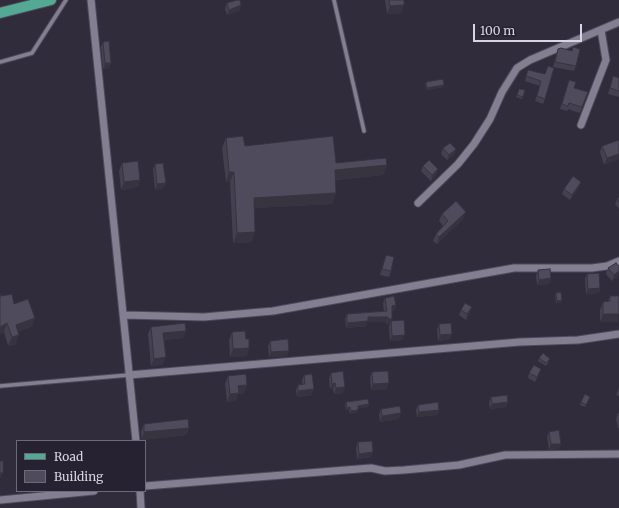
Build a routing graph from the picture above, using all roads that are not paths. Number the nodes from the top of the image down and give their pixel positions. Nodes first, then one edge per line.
1 (51, 0) edge
2 (66, 0) edge
3 (91, 0) edge
4 (334, 0) edge
5 (0, 13) edge
6 (619, 22) edge
7 (601, 30) junction
8 (0, 62) edge
9 (581, 125) dead end
10 (364, 132) dead end
11 (418, 203) dead end
12 (619, 261) edge
13 (123, 315) junction
14 (619, 334) edge
15 (129, 375) junction
16 (0, 386) edge
17 (136, 440) edge
18 (619, 454) edge
19 (146, 486) edge
20 (84, 492) edge
21 (140, 492) edge
22 (0, 500) edge
23 (141, 508) edge

1 - 5 main road
2 - 8 lane
3 - 13 street
4 - 10 lane
6 - 7 street
7 - 9 street
7 - 11 street
12 - 13 street
13 - 15 street
14 - 15 street
15 - 16 lane
15 - 17 street
18 - 19 street
20 - 22 street
21 - 23 street

